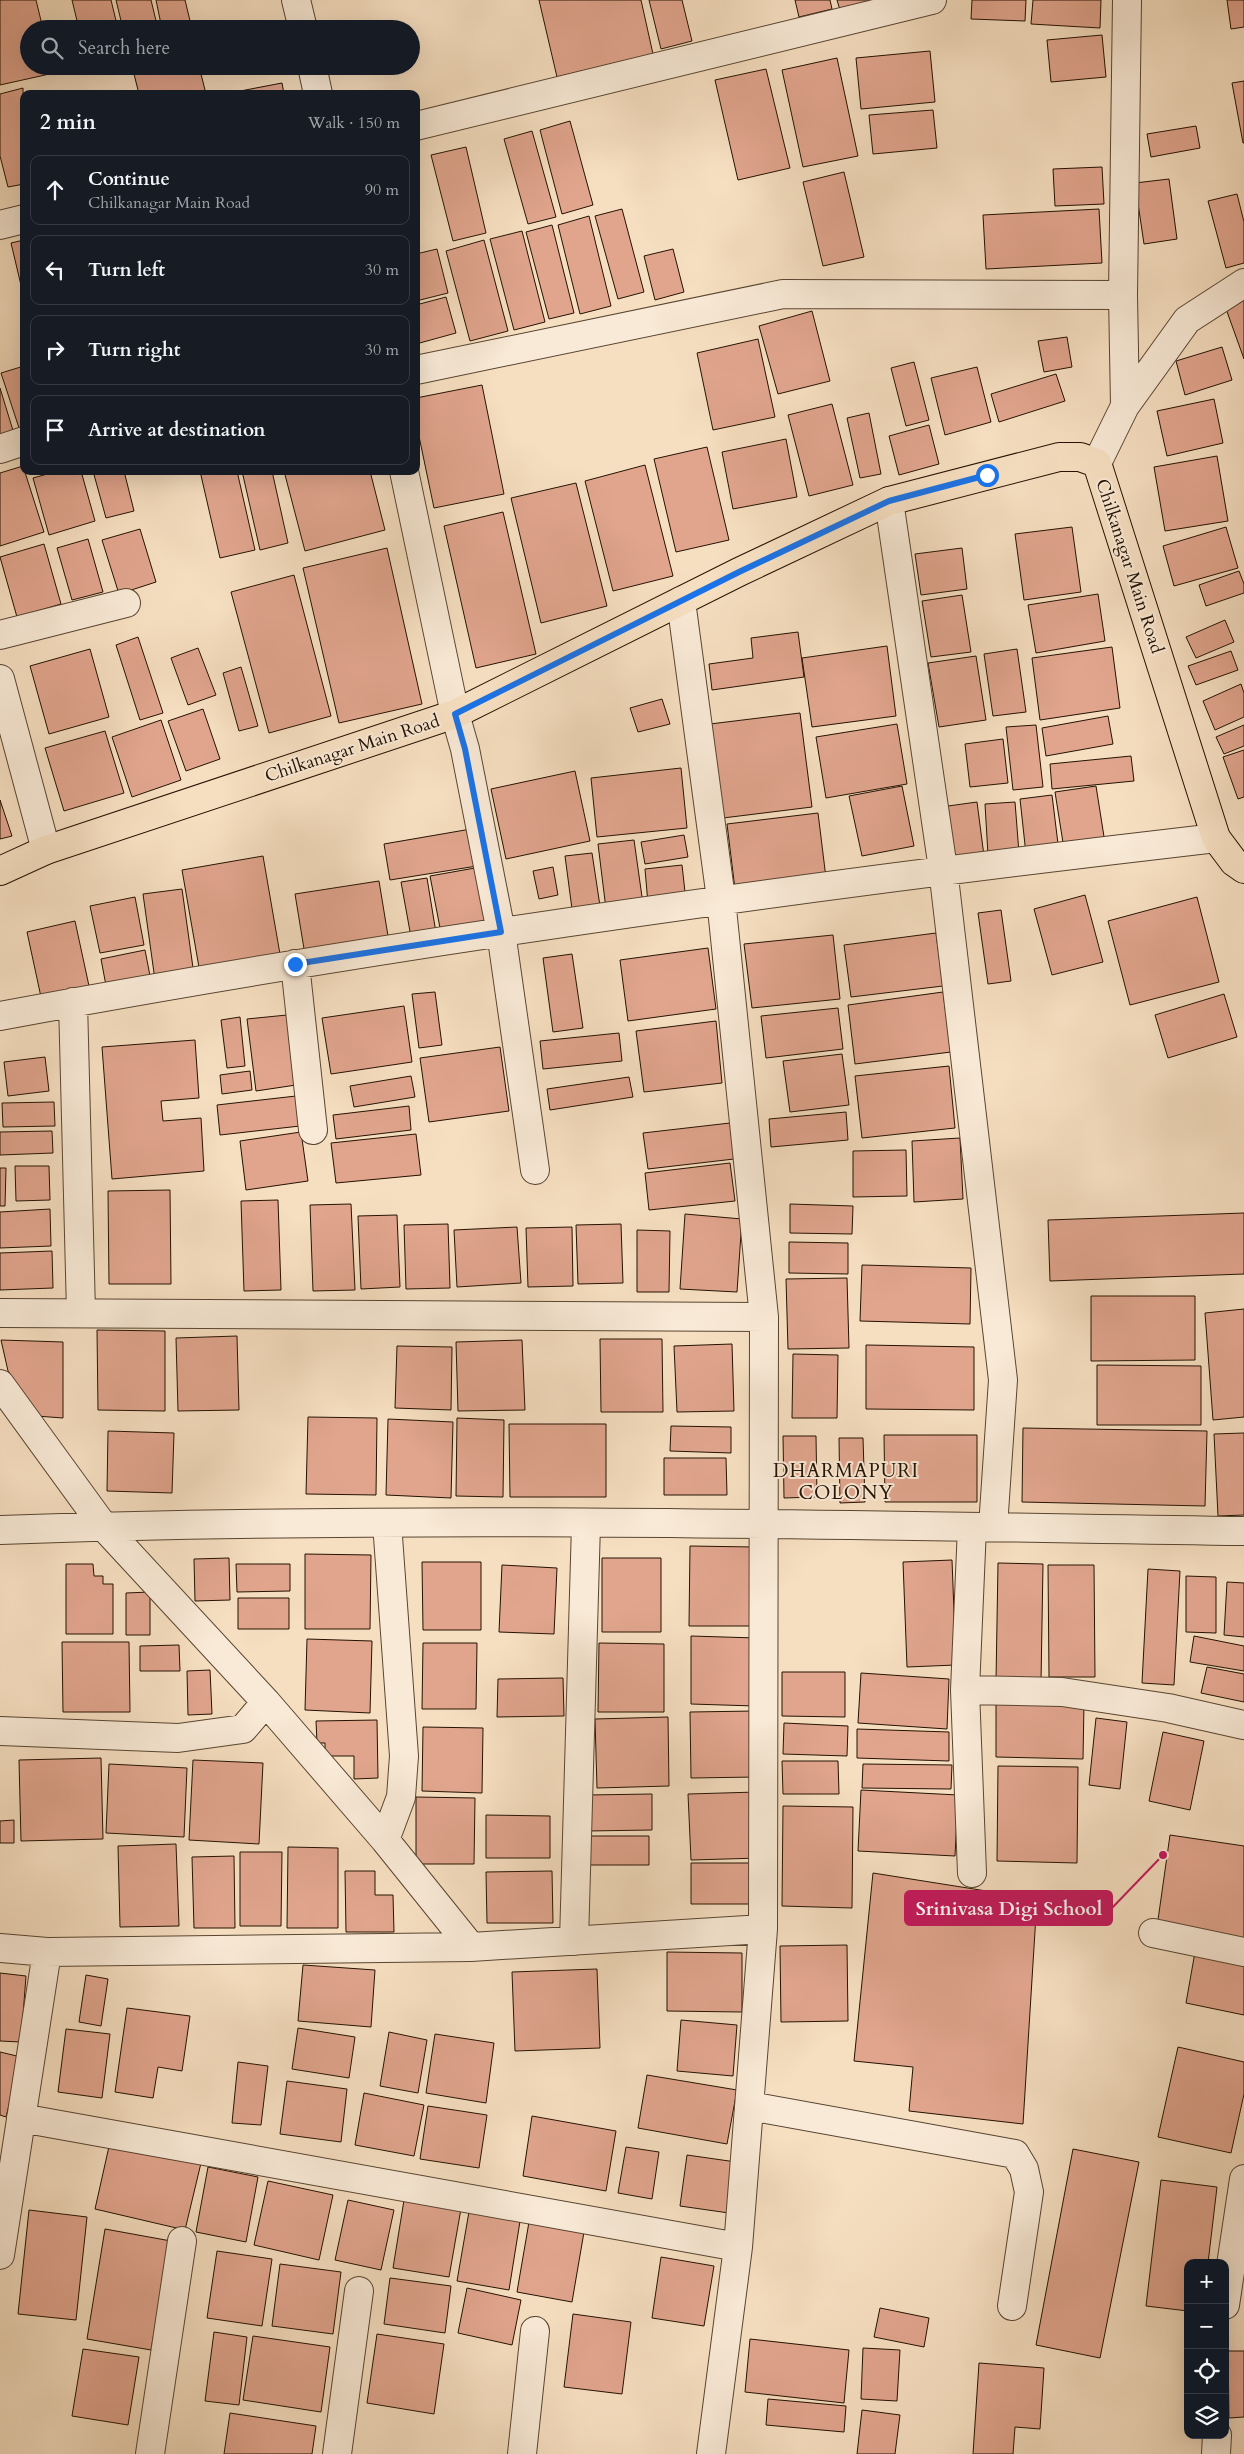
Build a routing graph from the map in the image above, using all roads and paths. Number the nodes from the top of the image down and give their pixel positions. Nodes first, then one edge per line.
1 (296, 0) edge
2 (932, 0) edge
3 (1127, 0) edge
4 (301, 20) edge
5 (314, 75) edge
6 (317, 90) edge
7 (420, 125) edge
8 (20, 220) edge
9 (0, 225) edge
10 (1244, 283) edge
11 (1123, 295) junction
12 (420, 369) edge
13 (1125, 406) junction
14 (20, 442) edge
15 (0, 449) edge
16 (1097, 463) junction
17 (405, 475) edge
18 (889, 501) junction
19 (681, 601) junction
20 (126, 602) dead end
21 (0, 635) edge
22 (0, 679) edge
23 (455, 714) junction
24 (1216, 838) junction
25 (46, 850) junction
26 (1244, 869) edge
27 (943, 870) junction
28 (0, 871) edge
29 (721, 899) junction
30 (501, 932) junction
31 (295, 964) junction
32 (73, 1002) junction
33 (0, 1016) edge
34 (313, 1130) dead end
35 (535, 1170) dead end
36 (81, 1312) junction
37 (0, 1313) edge
38 (764, 1317) junction
39 (0, 1384) edge
40 (387, 1523) junction
41 (586, 1524) junction
42 (763, 1524) junction
43 (104, 1527) junction
44 (982, 1527) junction
45 (0, 1530) edge
46 (1244, 1532) edge
47 (965, 1690) junction
48 (266, 1702) junction
49 (1244, 1725) edge
50 (0, 1731) edge
51 (384, 1840) junction
52 (972, 1873) dead end
53 (763, 1929) junction
54 (1153, 1934) dead end
55 (574, 1941) junction
56 (472, 1947) junction
57 (0, 1948) edge
58 (47, 1952) junction
59 (1244, 1952) edge
60 (749, 2106) junction
61 (21, 2118) junction
62 (1244, 2179) edge
63 (182, 2241) dead end
64 (738, 2247) junction
65 (0, 2255) edge
66 (359, 2291) dead end
67 (1225, 2304) edge
68 (1012, 2306) dead end
69 (535, 2331) dead end
70 (1217, 2439) edge
71 (150, 2454) edge
72 (337, 2454) edge
73 (522, 2454) edge
74 (711, 2454) edge
75 (1216, 2454) edge

1 - 4 street
2 - 7 street
3 - 11 street
5 - 6 street
8 - 9 street
10 - 13 street
11 - 12 street
11 - 13 street
13 - 16 street
14 - 15 street
16 - 18 main road, Chilkanagar Main Road
16 - 24 main road, Chilkanagar Main Road
17 - 23 street
18 - 19 main road, Chilkanagar Main Road
18 - 27 street
19 - 23 main road, Chilkanagar Main Road
19 - 29 street
20 - 21 street
22 - 25 street
23 - 25 main road, Chilkanagar Main Road
23 - 30 street
24 - 26 main road, Chilkanagar Main Road
24 - 27 street
25 - 28 main road, Chilkanagar Main Road
27 - 29 street
27 - 44 street
29 - 30 street
29 - 38 street
30 - 31 street
30 - 35 street
31 - 32 street
31 - 34 street
32 - 33 street
32 - 36 street
36 - 37 street
36 - 38 street
38 - 42 street
39 - 43 street
40 - 41 street
40 - 43 street
40 - 51 street
41 - 42 street
41 - 55 street
42 - 44 street
42 - 53 street
43 - 45 street
43 - 48 street
44 - 46 street
44 - 47 street
47 - 49 street
47 - 52 street
48 - 50 street
48 - 51 street
51 - 56 street
53 - 55 street
53 - 60 street
54 - 59 street
55 - 56 street
56 - 58 street
57 - 58 street
58 - 61 street
60 - 64 street
60 - 68 street
61 - 64 street
61 - 65 street
62 - 67 street
63 - 71 street
64 - 74 street
66 - 72 street
69 - 73 street
70 - 75 street

